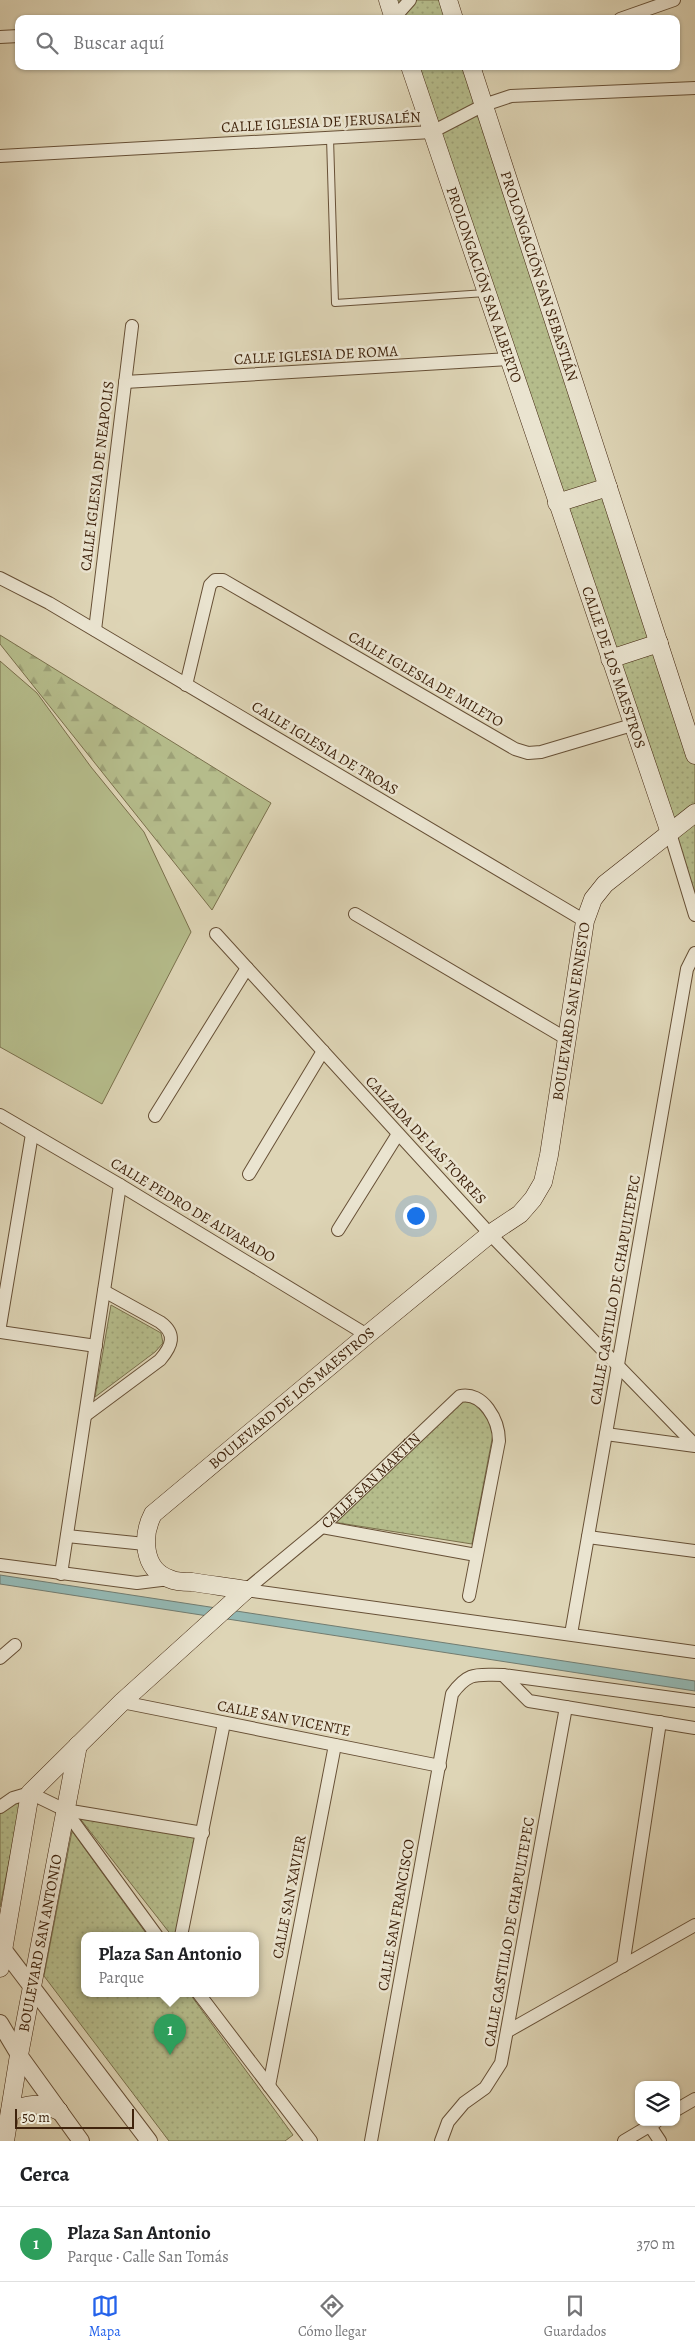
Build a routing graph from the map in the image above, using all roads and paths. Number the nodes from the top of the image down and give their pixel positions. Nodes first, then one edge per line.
1 (388, 0) edge
2 (410, 0) edge
3 (448, 0) edge
4 (674, 0) edge
5 (393, 15) edge
6 (397, 15) edge
7 (453, 15) edge
8 (631, 15) edge
9 (15, 36) edge
10 (0, 37) edge
11 (411, 70) edge
12 (475, 70) edge
13 (695, 88) edge
14 (484, 105) junction
15 (432, 132) junction
16 (330, 138) junction
17 (0, 156) edge
18 (487, 293) junction
19 (132, 326) dead end
20 (509, 359) junction
21 (125, 382) junction
22 (608, 487) junction
23 (557, 503) junction
24 (0, 578) edge
25 (95, 630) junction
26 (658, 642) junction
27 (610, 659) junction
28 (186, 684) junction
29 (632, 725) junction
30 (695, 755) edge
31 (695, 813) edge
32 (670, 833) junction
33 (355, 914) dead end
34 (695, 915) edge
35 (585, 921) junction
36 (216, 934) dead end
37 (695, 953) edge
38 (247, 968) junction
39 (567, 1039) junction
40 (323, 1051) junction
41 (0, 1115) edge
42 (155, 1116) dead end
43 (32, 1134) junction
44 (398, 1134) junction
45 (250, 1174) dead end
46 (120, 1185) junction
47 (338, 1230) dead end
48 (490, 1234) junction
49 (104, 1291) junction
50 (0, 1326) edge
51 (0, 1332) edge
52 (367, 1335) junction
53 (96, 1346) junction
54 (618, 1364) junction
55 (86, 1415) junction
56 (606, 1434) junction
57 (695, 1445) edge
58 (322, 1527) junction
59 (67, 1536) junction
60 (588, 1537) junction
61 (145, 1544) junction
62 (695, 1551) edge
63 (476, 1555) junction
64 (0, 1565) edge
65 (61, 1574) junction
66 (169, 1579) junction
67 (246, 1590) junction
68 (469, 1596) dead end
69 (571, 1634) junction
70 (15, 1645) dead end
71 (695, 1652) edge
72 (0, 1658) edge
73 (503, 1675) junction
74 (695, 1701) edge
75 (122, 1702) junction
76 (566, 1707) junction
77 (224, 1722) junction
78 (660, 1722) junction
79 (695, 1728) edge
80 (78, 1745) junction
81 (335, 1745) junction
82 (440, 1766) junction
83 (30, 1793) junction
84 (0, 1807) edge
85 (65, 1810) junction
86 (203, 1833) junction
87 (695, 1925) edge
88 (154, 1932) edge
89 (182, 1932) edge
90 (2, 1948) edge
91 (622, 1966) junction
92 (0, 1968) edge
93 (32, 1988) junction
94 (202, 1997) edge
95 (0, 2023) edge
96 (508, 2032) junction
97 (19, 2056) junction
98 (269, 2086) junction
99 (695, 2099) edge
100 (680, 2108) edge
101 (59, 2110) junction
102 (10, 2112) junction
103 (650, 2126) edge
104 (654, 2126) edge
105 (5, 2141) edge
106 (81, 2141) edge
107 (149, 2141) edge
108 (311, 2141) edge
109 (372, 2141) edge
110 (441, 2141) edge
111 (624, 2141) edge
112 (660, 2141) edge

1 - 5 main road
2 - 6 street
3 - 7 main road
4 - 8 street
9 - 10 street
11 - 15 main road, PROLONGACIÓN SAN ALBERTO
12 - 14 main road, PROLONGACIÓN SAN SEBASTIÁN
13 - 14 street, CALLE IGLESIA DE JERUSALÉN
14 - 15 street, CALLE IGLESIA DE JERUSALÉN
14 - 22 main road, PROLONGACIÓN SAN SEBASTIÁN
15 - 16 street, CALLE IGLESIA DE JERUSALÉN
15 - 18 main road, PROLONGACIÓN SAN ALBERTO
16 - 17 street, CALLE IGLESIA DE JERUSALÉN
16 - 18 lane
18 - 20 main road, PROLONGACIÓN SAN ALBERTO
19 - 21 street, CALLE IGLESIA DE NEAPOLIS
20 - 21 street, CALLE IGLESIA DE ROMA
20 - 23 main road, PROLONGACIÓN SAN ALBERTO
21 - 25 street, CALLE IGLESIA DE NEAPOLIS
22 - 23 main road
22 - 26 main road
23 - 27 main road, CALLE DE LOS MAESTROS
24 - 25 street, CALLE IGLESIA DE TROAS
25 - 28 street, CALLE IGLESIA DE TROAS
26 - 27 main road
26 - 30 main road
27 - 29 main road, CALLE DE LOS MAESTROS
28 - 29 street, CALLE IGLESIA DE MILETO
28 - 35 street, CALLE IGLESIA DE TROAS
29 - 32 main road, CALLE DE LOS MAESTROS
31 - 32 main road, BOULEVARD SAN ERNESTO
32 - 34 street
32 - 35 main road, BOULEVARD SAN ERNESTO
33 - 39 street
35 - 39 main road, BOULEVARD SAN ERNESTO
36 - 38 street, CALZADA DE LAS TORRES
37 - 54 street, CALLE CASTILLO DE CHAPULTEPEC
38 - 40 street, CALZADA DE LAS TORRES
38 - 42 street
39 - 48 main road, BOULEVARD SAN ERNESTO
40 - 44 street, CALZADA DE LAS TORRES
40 - 45 street
41 - 43 street, CALLE PEDRO DE ALVARADO
43 - 46 street, CALLE PEDRO DE ALVARADO
43 - 50 street
44 - 47 street
44 - 48 street, CALZADA DE LAS TORRES
46 - 49 street
46 - 52 street, CALLE PEDRO DE ALVARADO
48 - 52 main road, BOULEVARD DE LOS MAESTROS
48 - 54 street, CALZADA DE LAS TORRES
49 - 53 street
49 - 55 street
51 - 53 street
52 - 61 main road, BOULEVARD DE LOS MAESTROS
53 - 55 street
54 - 56 street, CALLE CASTILLO DE CHAPULTEPEC
54 - 57 street, CALZADA DE LAS TORRES
55 - 59 street
56 - 57 street
56 - 60 street, CALLE CASTILLO DE CHAPULTEPEC
58 - 63 street, CALLE SAN MARTÍN
58 - 63 street, CALLE SAN MARTÍN
58 - 67 street
59 - 61 street
59 - 65 street
60 - 62 street
60 - 69 street, CALLE CASTILLO DE CHAPULTEPEC
61 - 66 main road
63 - 68 street
64 - 65 street
65 - 66 street
66 - 67 main road
67 - 69 street
67 - 75 main road
69 - 71 street
70 - 72 street
73 - 74 street
73 - 76 street
73 - 82 street, CALLE SAN FRANCISCO
75 - 77 street, CALLE SAN VICENTE
75 - 80 main road
76 - 78 street
76 - 96 street, CALLE CASTILLO DE CHAPULTEPEC
77 - 81 street, CALLE SAN VICENTE
77 - 86 street
78 - 79 street
78 - 91 street
80 - 83 main road
80 - 85 main road, BOULEVARD SAN ANTONIO
81 - 82 street, CALLE SAN VICENTE
81 - 98 street, CALLE SAN XAVIER
82 - 109 street, CALLE SAN FRANCISCO
83 - 84 street
83 - 85 street
83 - 90 main road
85 - 86 street
85 - 88 street
85 - 93 main road, BOULEVARD SAN ANTONIO
86 - 89 street
87 - 91 street
90 - 92 main road
90 - 93 street
91 - 96 street
93 - 97 main road, BOULEVARD SAN ANTONIO
93 - 107 street
94 - 98 street
95 - 97 street
96 - 110 street, CALLE CASTILLO DE CHAPULTEPEC
97 - 101 street
97 - 102 main road, BOULEVARD SAN ANTONIO
98 - 108 street
99 - 100 street
101 - 102 main road
101 - 106 street
102 - 105 main road, BOULEVARD SAN ANTONIO
103 - 111 street
104 - 112 street

